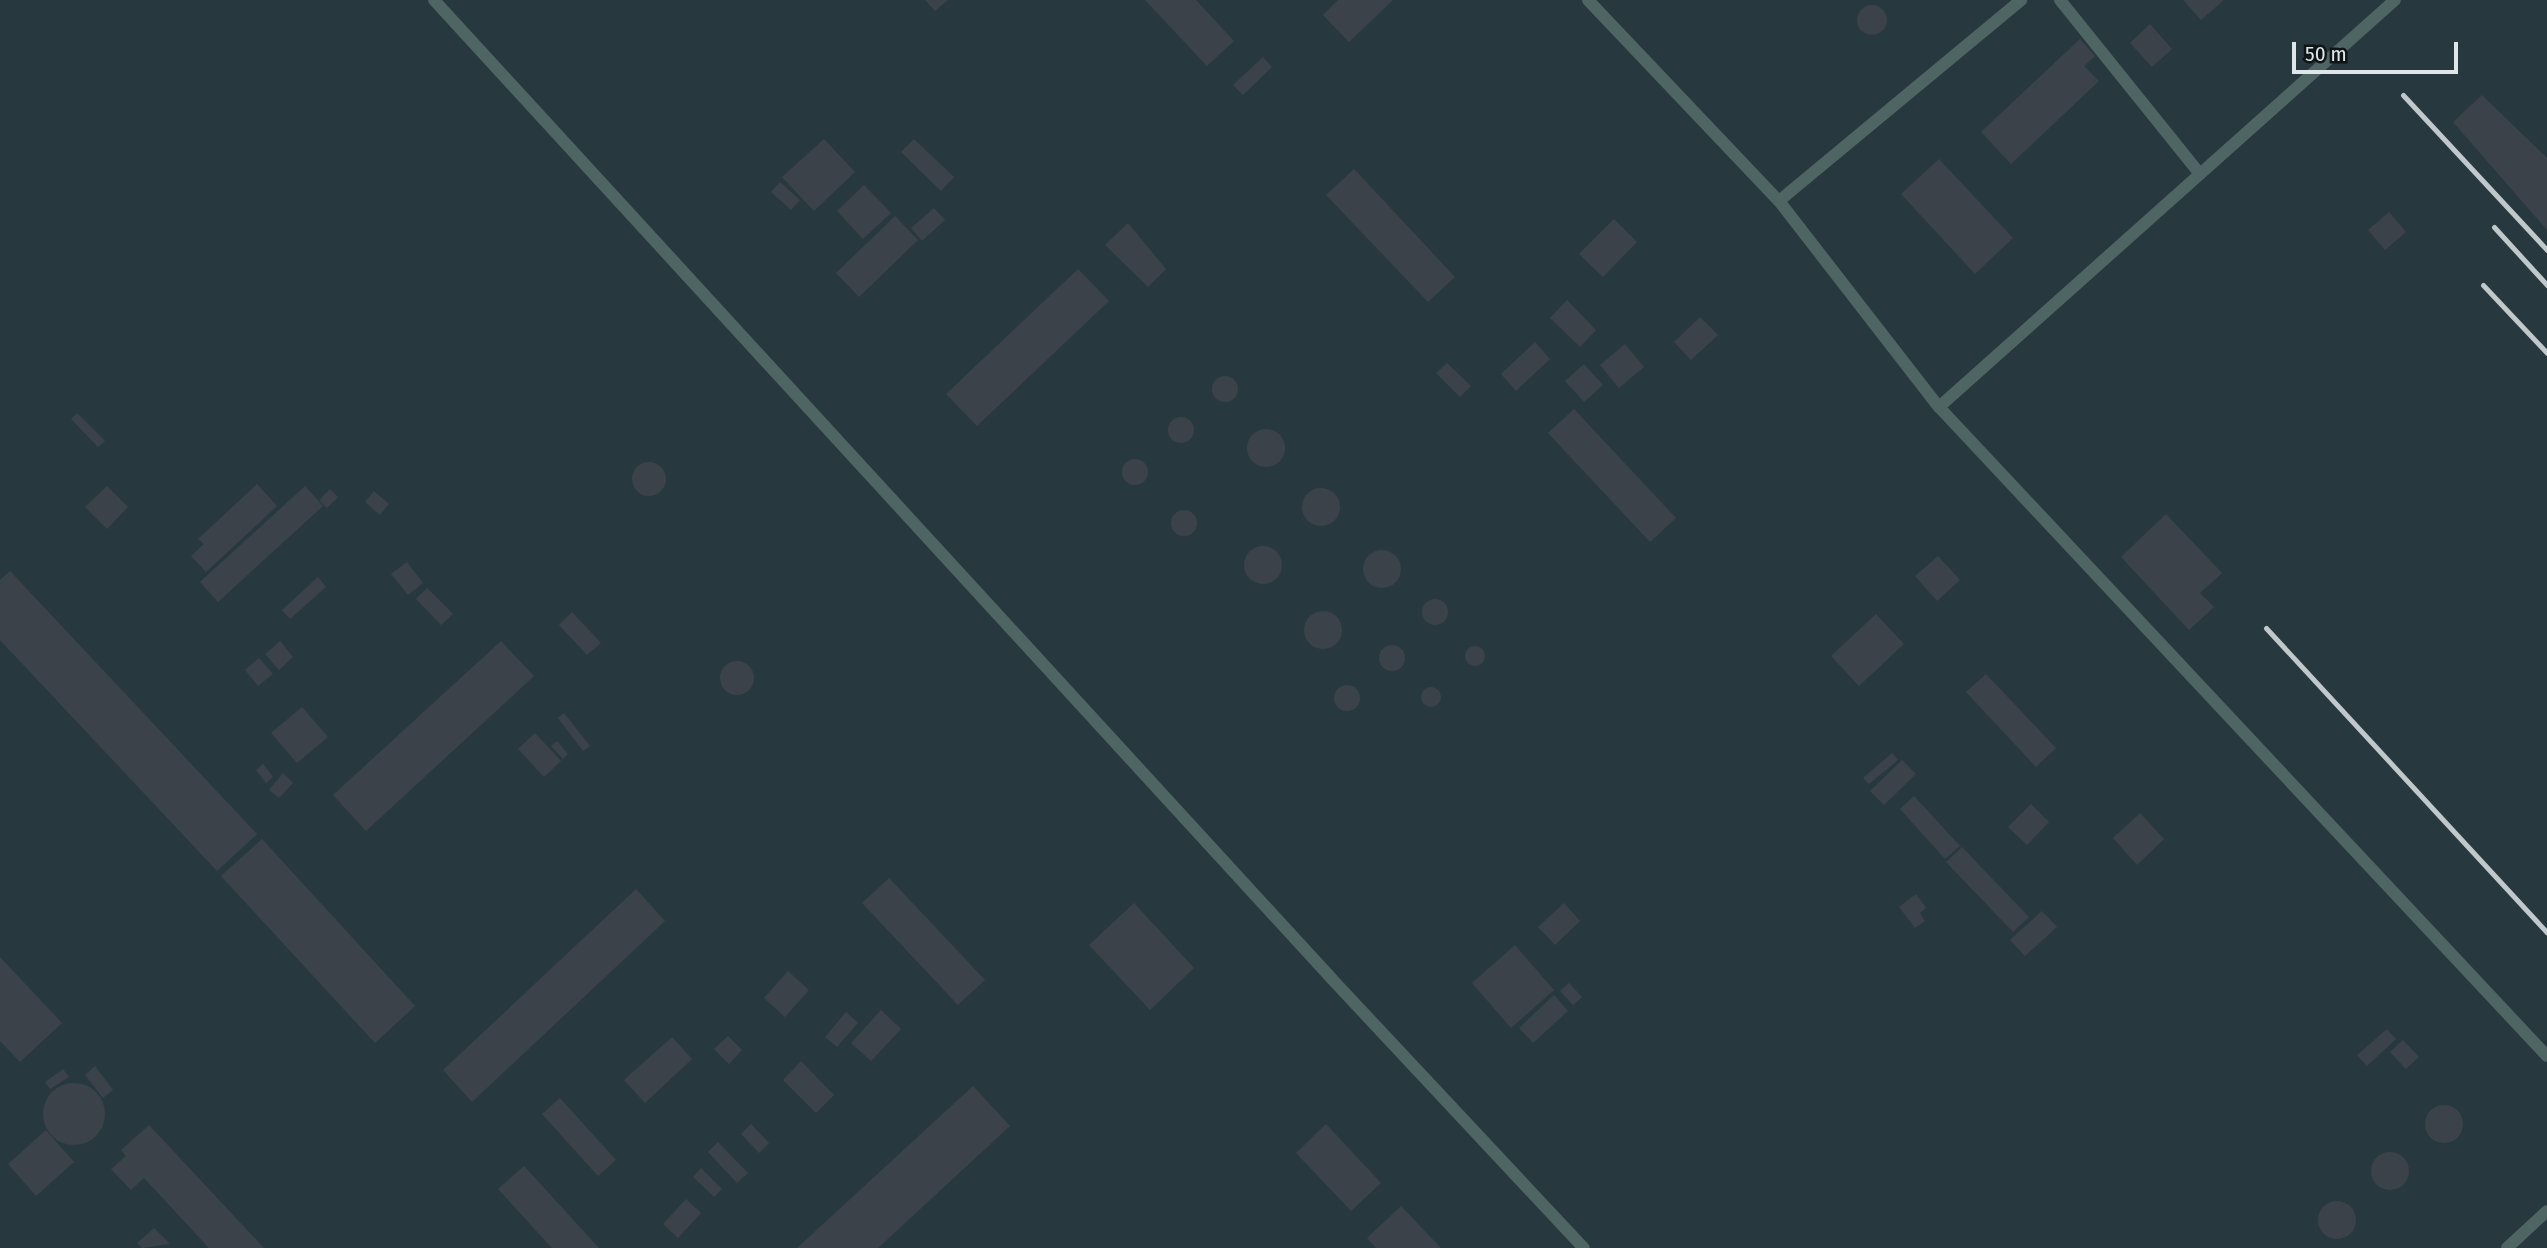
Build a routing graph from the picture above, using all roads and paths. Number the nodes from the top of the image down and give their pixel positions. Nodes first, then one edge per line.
1 (434, 0) edge
2 (1588, 0) edge
3 (2021, 0) edge
4 (2060, 0) edge
5 (2395, 0) edge
6 (2200, 174) junction
7 (1779, 201) junction
8 (1939, 407) junction
9 (2547, 1056) edge
10 (2547, 1211) edge
11 (1584, 1248) edge
12 (2507, 1248) edge

1 - 11 lane
2 - 7 lane
3 - 7 lane
4 - 6 lane
5 - 6 lane
6 - 8 lane
7 - 8 lane
8 - 9 lane
10 - 12 lane

